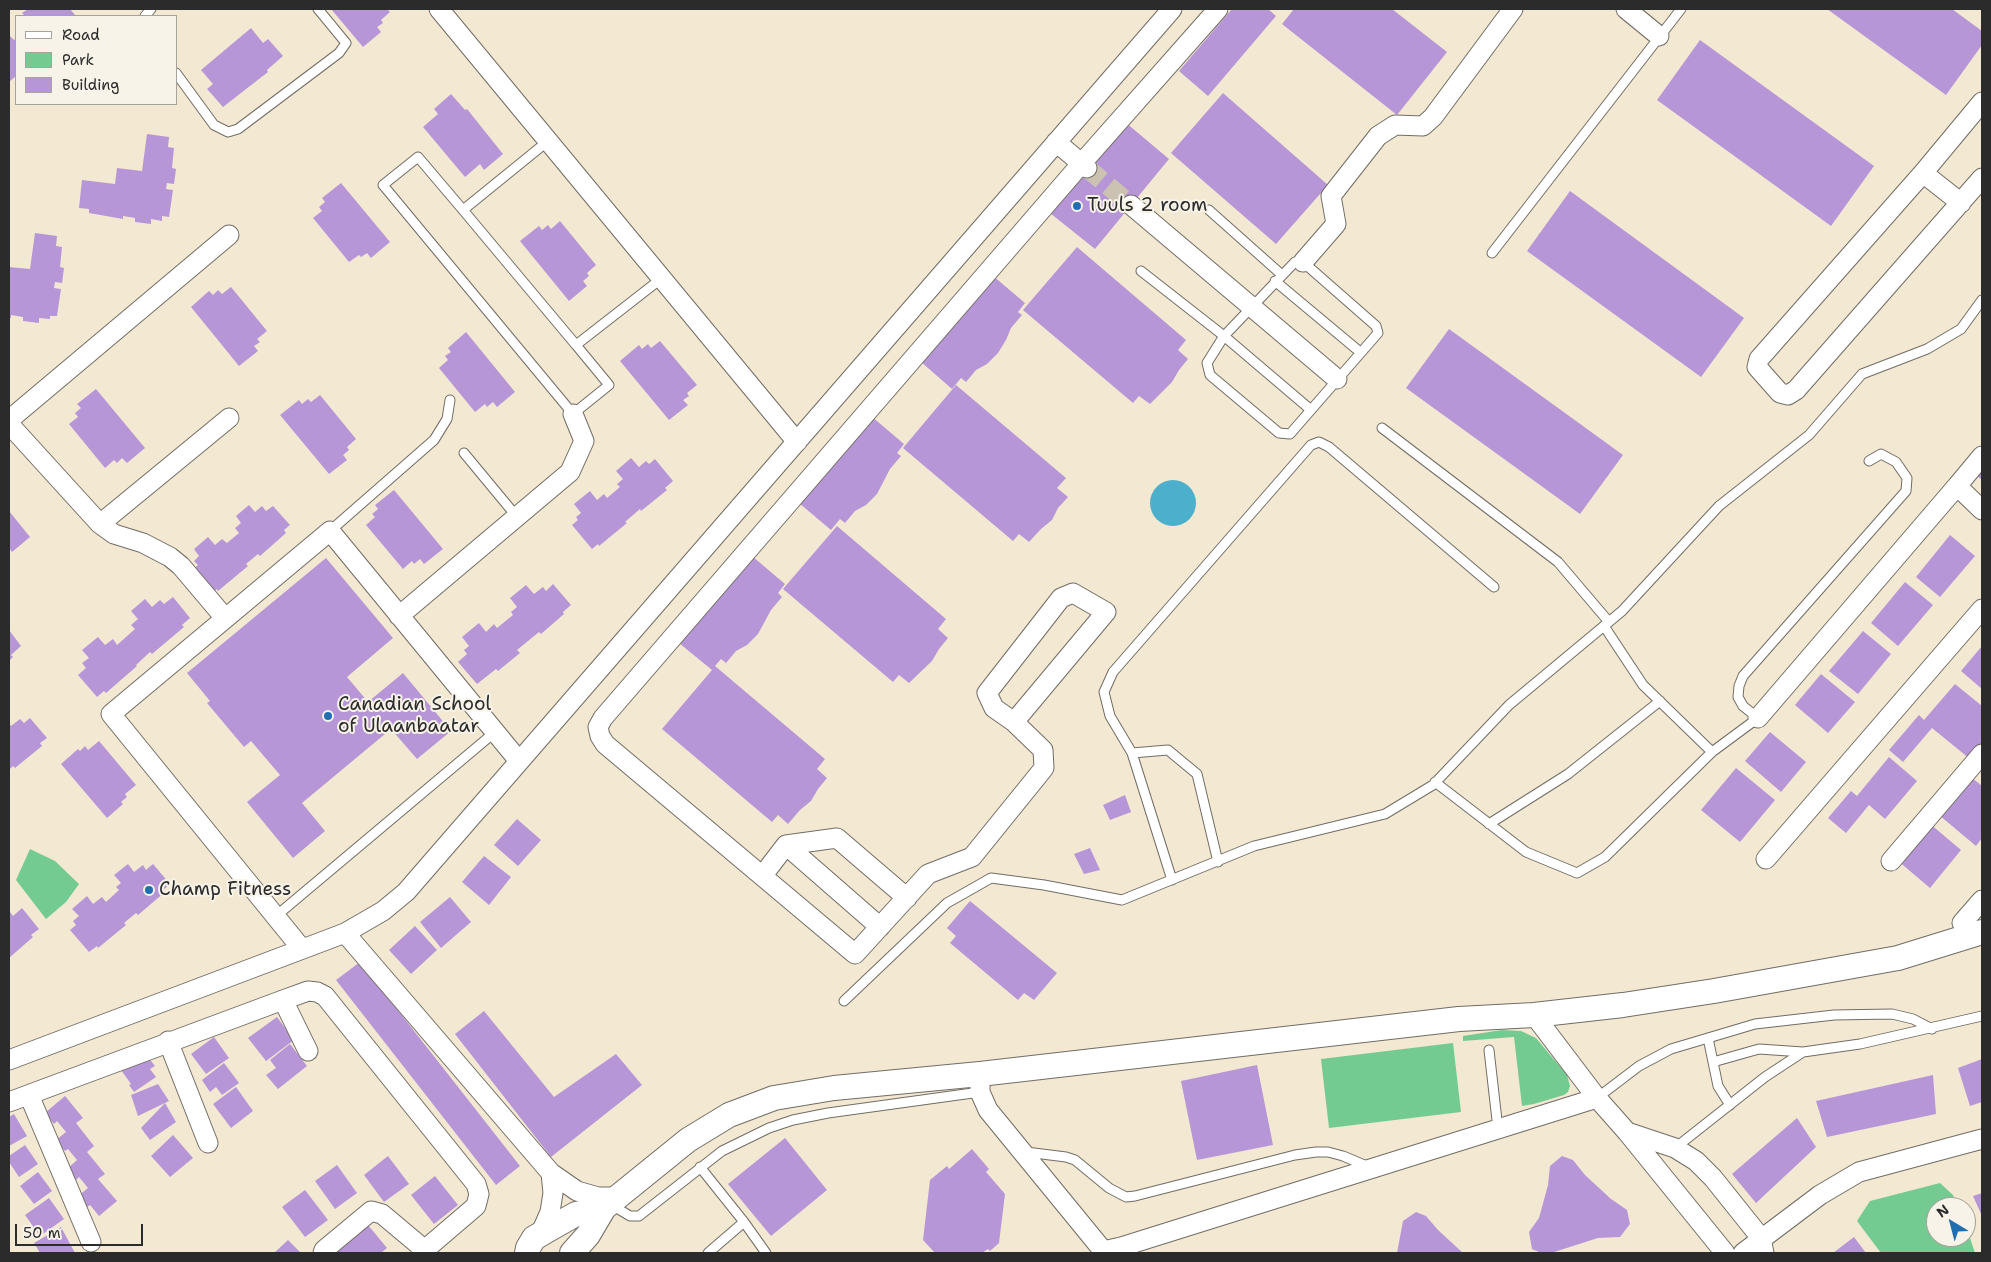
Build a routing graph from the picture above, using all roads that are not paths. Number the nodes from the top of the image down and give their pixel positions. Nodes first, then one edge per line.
1 (318, 9) edge
2 (439, 9) edge
3 (1172, 9) edge
4 (1218, 9) edge
5 (1513, 9) edge
6 (1626, 9) edge
7 (1681, 9) edge
8 (1659, 36) junction
9 (178, 76) edge
10 (1982, 102) edge
11 (548, 141) junction
12 (1056, 142) junction
13 (1084, 166) junction
14 (1923, 173) junction
15 (1982, 178) edge
16 (1961, 203) junction
17 (1131, 205) tunnel mouth
18 (463, 210) junction
19 (1210, 210) dead end
20 (229, 235) dead end
21 (1492, 253) dead end
22 (1303, 262) junction
23 (1142, 271) dead end
24 (662, 278) junction
25 (1278, 278) junction
26 (1982, 300) edge
27 (1251, 306) junction
28 (1224, 336) junction
29 (576, 345) junction
30 (1360, 352) junction
31 (1337, 379) junction
32 (450, 400) dead end
33 (1311, 410) junction
34 (573, 414) junction
35 (229, 418) dead end
36 (9, 422) edge
37 (1382, 428) dead end
38 (797, 442) junction
39 (464, 453) dead end
40 (1982, 456) edge
41 (1869, 461) dead end
42 (1957, 486) junction
43 (1982, 510) edge
44 (517, 517) junction
45 (100, 524) junction
46 (330, 531) junction
47 (1494, 587) dead end
48 (1982, 609) edge
49 (399, 616) junction
50 (225, 618) junction
51 (1606, 624) junction
52 (1660, 701) junction
53 (1758, 718) junction
54 (1014, 722) junction
55 (495, 732) junction
56 (1712, 752) junction
57 (1132, 753) junction
58 (1982, 754) edge
59 (519, 761) junction
60 (1436, 782) junction
61 (1490, 824) junction
62 (786, 845) junction
63 (1766, 859) dead end
64 (1890, 861) dead end
65 (1218, 862) junction
66 (763, 875) junction
67 (1172, 880) junction
68 (907, 898) junction
69 (1982, 900) edge
70 (276, 916) junction
71 (880, 927) junction
72 (1972, 928) edge
73 (344, 933) junction
74 (302, 949) junction
75 (283, 1000) junction
76 (844, 1001) dead end
77 (1534, 1015) junction
78 (1982, 1016) edge
79 (1932, 1029) junction
80 (1708, 1038) junction
81 (168, 1041) junction
82 (1490, 1050) dead end
83 (308, 1051) dead end
84 (1803, 1052) junction
85 (9, 1060) edge
86 (1713, 1062) junction
87 (980, 1083) junction
88 (29, 1095) junction
89 (1597, 1098) junction
90 (9, 1102) edge
91 (1730, 1105) junction
92 (1498, 1129) junction
93 (1627, 1132) junction
94 (1982, 1139) edge
95 (208, 1143) dead end
96 (1675, 1148) junction
97 (1021, 1152) junction
98 (700, 1167) junction
99 (1373, 1169) junction
100 (551, 1174) junction
101 (611, 1203) junction
102 (576, 1214) junction
103 (744, 1222) junction
104 (91, 1242) dead end
105 (534, 1244) edge
106 (1763, 1246) edge
107 (577, 1248) edge
108 (423, 1252) edge
109 (1104, 1252) edge
110 (323, 1253) edge
111 (708, 1253) edge
112 (766, 1253) edge
113 (1724, 1253) edge
114 (1743, 1253) edge

1 - 9 lane
2 - 11 street
3 - 12 street
4 - 13 street
5 - 22 street
6 - 8 street
7 - 8 lane
8 - 21 lane
10 - 14 street
11 - 18 lane
11 - 24 street
12 - 13 street
12 - 38 street
13 - 66 street
14 - 16 street
14 - 16 street
15 - 16 street
17 - 27 street
18 - 29 lane
18 - 34 lane
19 - 25 lane
20 - 36 street
22 - 25 lane
22 - 30 lane
23 - 28 lane
24 - 29 lane
24 - 38 street
25 - 27 lane
25 - 30 lane
26 - 51 lane
27 - 28 lane
27 - 31 street
28 - 33 lane
28 - 33 lane
29 - 34 lane
30 - 31 lane
31 - 33 lane
32 - 46 lane
34 - 44 street
35 - 45 street
36 - 45 street
37 - 51 lane
38 - 59 street
39 - 44 lane
40 - 42 street
41 - 53 lane
42 - 43 street
42 - 53 street
44 - 49 street
45 - 50 street
46 - 49 street
46 - 50 street
47 - 57 lane
48 - 63 street
49 - 55 street
50 - 70 street
51 - 52 lane
51 - 60 lane
52 - 56 lane
52 - 61 lane
53 - 56 lane
54 - 54 street
54 - 68 street
55 - 59 street
55 - 70 lane
56 - 61 lane
57 - 65 lane
57 - 67 lane
58 - 64 street
59 - 73 street
60 - 61 lane
60 - 65 lane
62 - 66 street
62 - 68 street
62 - 71 street
65 - 67 lane
66 - 71 street
67 - 76 lane
68 - 71 street
69 - 72 street
70 - 74 street
72 - 77 street
73 - 74 street
73 - 100 street
74 - 85 street
75 - 81 street
75 - 83 street
75 - 108 street
77 - 87 street
77 - 89 street
78 - 79 lane
79 - 80 lane
79 - 84 lane
80 - 86 lane
80 - 89 lane
81 - 88 street
81 - 95 street
82 - 92 lane
84 - 86 lane
84 - 91 lane
86 - 91 lane
87 - 97 street
87 - 98 lane
87 - 101 street
88 - 90 street
88 - 104 street
89 - 92 street
89 - 93 street
91 - 96 lane
92 - 99 street
93 - 96 street
93 - 113 street
94 - 106 street
96 - 106 street
97 - 99 lane
97 - 109 street
98 - 101 lane
98 - 103 lane
99 - 109 street
100 - 101 street
100 - 105 street
101 - 102 street
101 - 107 street
102 - 105 street
102 - 107 street
103 - 111 lane
103 - 112 lane
106 - 114 street
108 - 110 street

